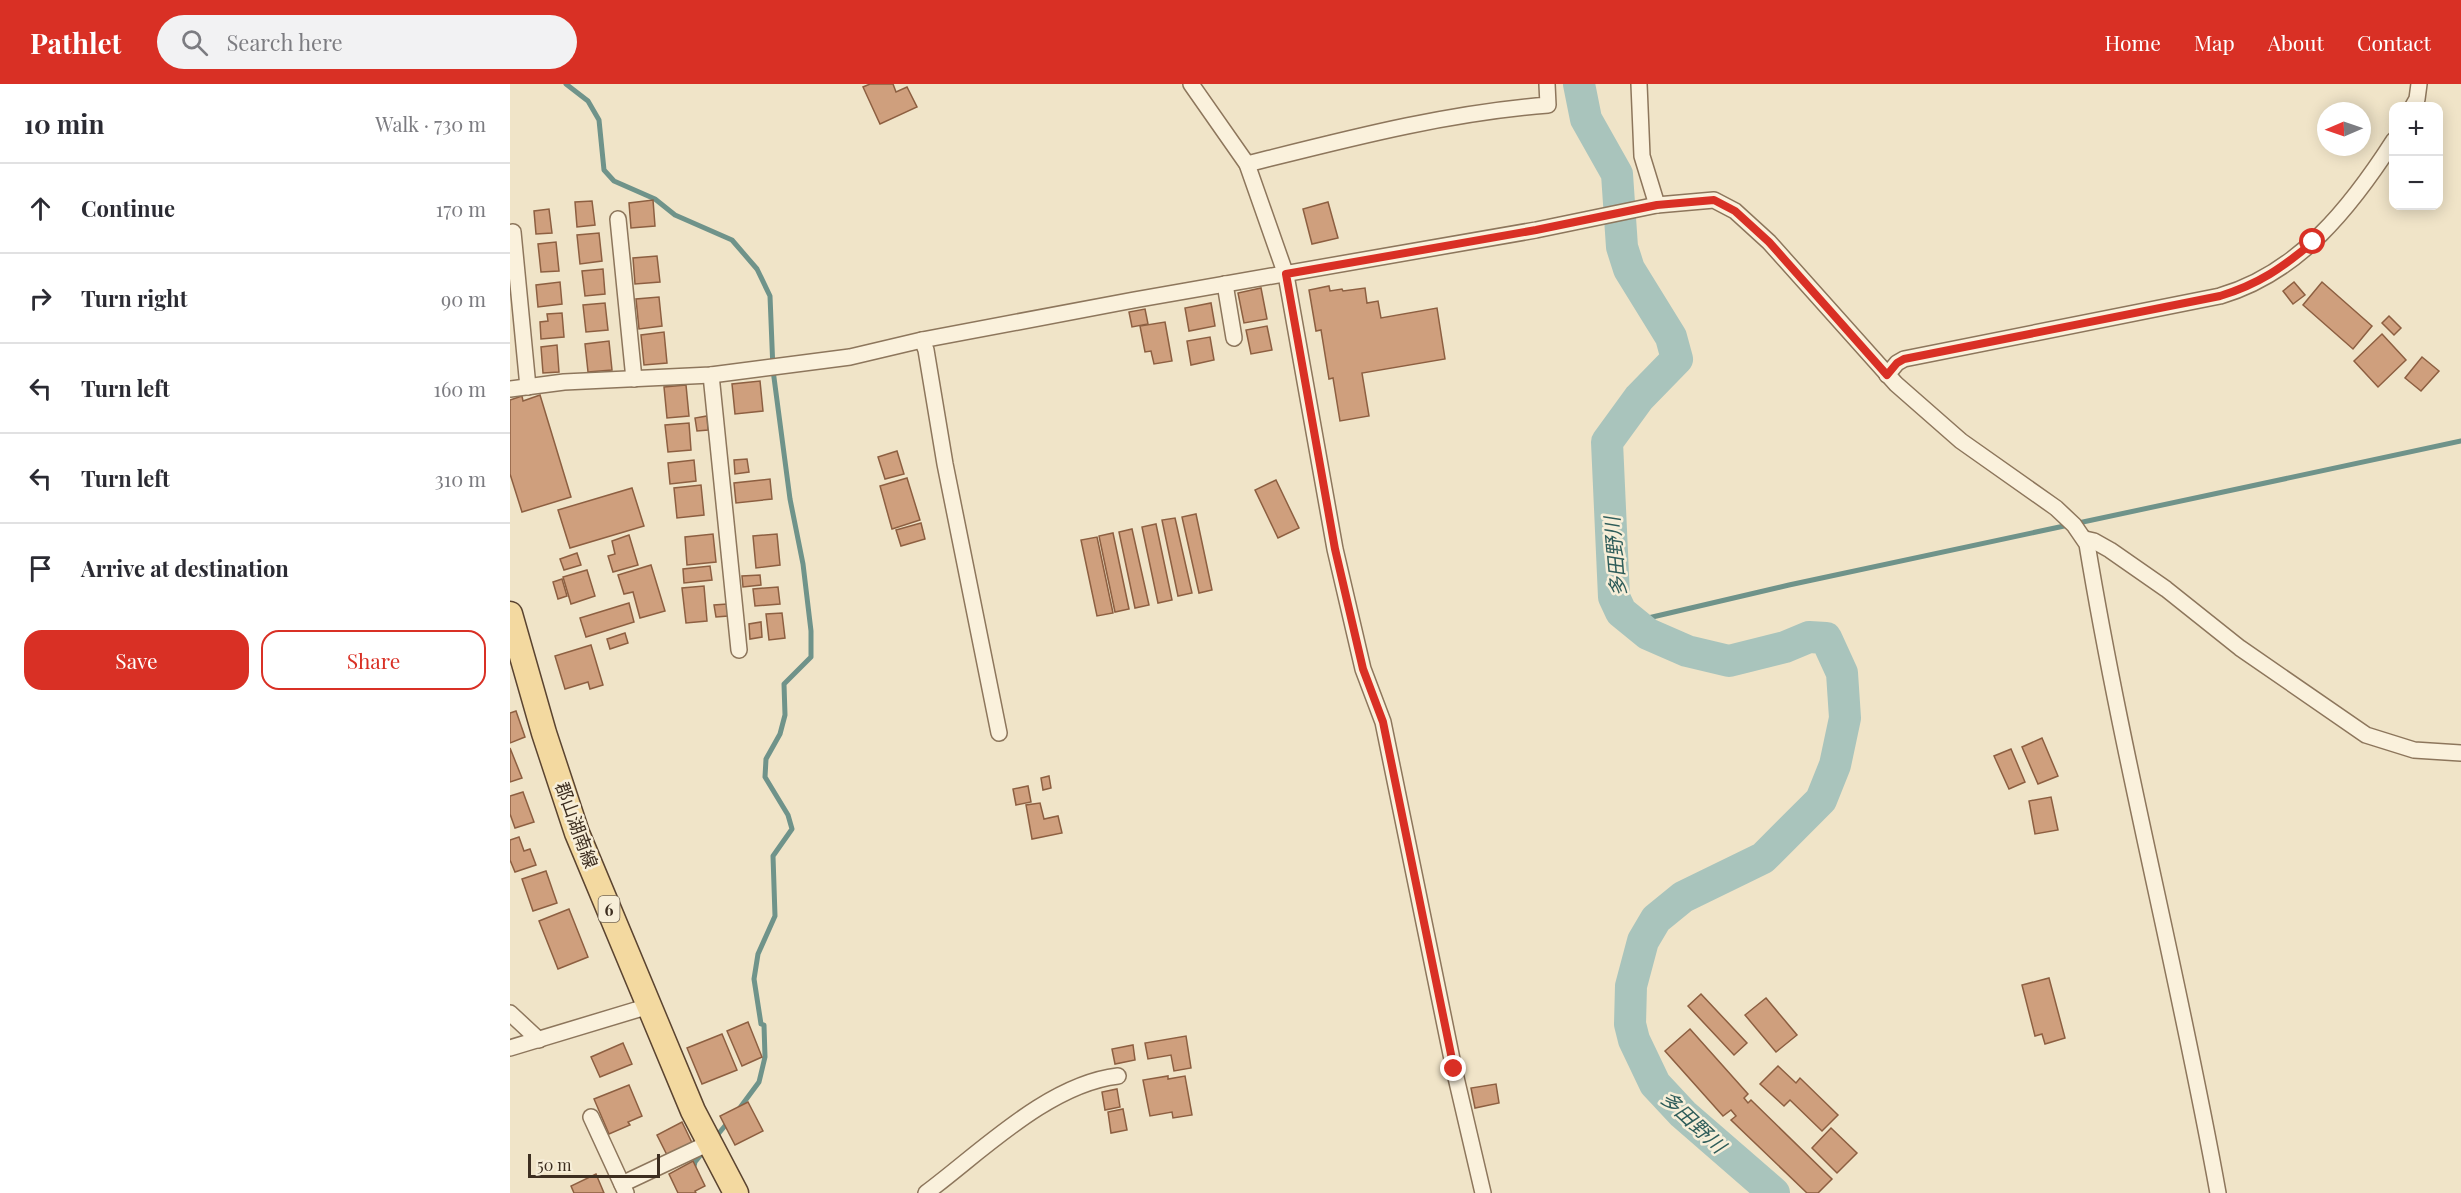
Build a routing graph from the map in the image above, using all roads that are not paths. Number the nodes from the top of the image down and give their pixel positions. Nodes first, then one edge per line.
1 (1191, 84) edge
2 (1547, 84) edge
3 (1639, 84) edge
4 (2419, 84) edge
5 (2415, 102) edge
6 (2389, 147) edge
7 (1247, 164) junction
8 (1657, 205) junction
9 (618, 219) dead end
10 (513, 232) dead end
11 (1286, 274) junction
12 (1225, 284) junction
13 (1234, 338) dead end
14 (922, 340) junction
15 (711, 375) junction
16 (1887, 375) junction
17 (634, 379) junction
18 (528, 387) junction
19 (510, 389) edge
20 (2085, 540) junction
21 (510, 614) edge
22 (739, 650) dead end
23 (999, 733) dead end
24 (2461, 753) edge
25 (649, 1006) junction
26 (510, 1013) edge
27 (539, 1041) junction
28 (510, 1048) edge
29 (1118, 1076) dead end
30 (591, 1117) dead end
31 (709, 1143) junction
32 (624, 1189) edge
33 (736, 1193) edge
34 (926, 1193) edge
35 (1483, 1193) edge
36 (2218, 1193) edge

1 - 7 street
2 - 7 street
3 - 8 street
4 - 5 street
6 - 16 street
7 - 11 street
8 - 11 street
8 - 16 street
9 - 17 street
10 - 18 street
11 - 12 street
11 - 35 street
12 - 13 street
12 - 14 street
14 - 15 street
14 - 23 street
15 - 17 street
15 - 22 street
16 - 20 street
17 - 18 street
18 - 19 street
20 - 24 street
20 - 36 street
21 - 25 main road, 郡山湖南線 / 6
25 - 27 street
25 - 31 main road, 郡山湖南線 / 6
26 - 27 street
27 - 28 street
29 - 34 street
30 - 32 street
31 - 32 street
31 - 33 main road, 郡山湖南線 / 6

